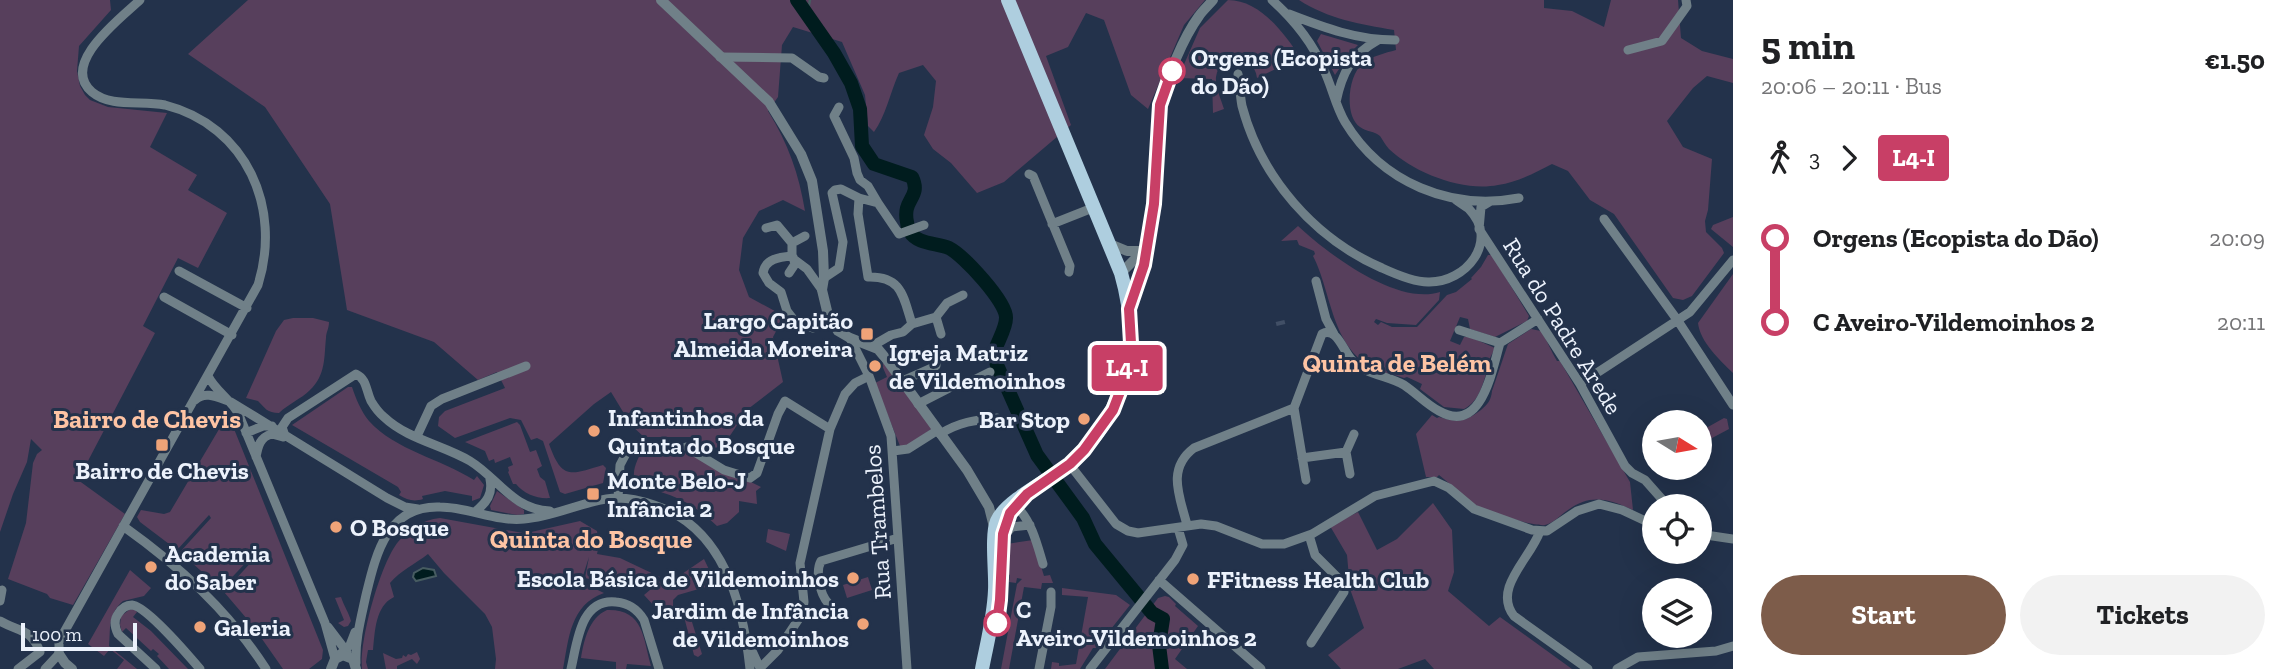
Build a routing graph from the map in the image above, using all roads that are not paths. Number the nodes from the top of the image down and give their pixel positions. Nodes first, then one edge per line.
1 (140, 0) edge
2 (662, 0) edge
3 (1008, 0) edge
4 (1213, 0) edge
5 (1272, 0) edge
6 (1686, 0) edge
7 (1285, 13) junction
8 (1378, 40) junction
9 (1395, 40) dead end
10 (1628, 50) dead end
11 (720, 57) junction
12 (1238, 74) dead end
13 (824, 78) dead end
14 (1336, 103) junction
15 (839, 107) dead end
16 (1028, 174) dead end
17 (859, 198) junction
18 (1519, 198) dead end
19 (1456, 200) junction
20 (1491, 201) junction
21 (878, 203) junction
22 (1095, 207) junction
23 (1604, 219) dead end
24 (1052, 224) junction
25 (919, 227) dead end
26 (766, 228) dead end
27 (1479, 229) junction
28 (805, 236) dead end
29 (792, 243) junction
30 (1110, 244) junction
31 (1146, 248) junction
32 (793, 258) junction
33 (1733, 260) edge
34 (1144, 265) junction
35 (179, 271) dead end
36 (1069, 272) dead end
37 (789, 273) dead end
38 (1121, 273) junction
39 (824, 278) junction
40 (1316, 281) dead end
41 (822, 290) junction
42 (963, 295) dead end
43 (164, 297) dead end
44 (247, 308) junction
45 (1129, 309) junction
46 (936, 317) junction
47 (1538, 319) junction
48 (1326, 320) junction
49 (1678, 321) junction
50 (833, 323) junction
51 (912, 324) junction
52 (1459, 330) dead end
53 (941, 334) dead end
54 (1322, 334) junction
55 (232, 335) junction
56 (1335, 335) junction
57 (850, 338) junction
58 (1500, 343) junction
59 (872, 346) junction
60 (936, 362) dead end
61 (526, 366) dead end
62 (990, 372) dead end
63 (208, 376) junction
64 (869, 376) junction
65 (902, 381) junction
66 (1580, 384) junction
67 (194, 400) junction
68 (231, 402) junction
69 (918, 404) junction
70 (1733, 405) edge
71 (1294, 408) junction
72 (288, 418) junction
73 (997, 418) dead end
74 (272, 426) junction
75 (830, 429) junction
76 (939, 432) junction
77 (246, 433) junction
78 (1354, 434) dead end
79 (417, 436) junction
80 (286, 437) junction
81 (686, 447) dead end
82 (629, 448) dead end
83 (893, 451) junction
84 (1346, 452) junction
85 (1302, 458) junction
86 (256, 459) junction
87 (1068, 466) junction
88 (1350, 474) dead end
89 (490, 479) junction
90 (1306, 480) dead end
91 (1032, 490) junction
92 (1657, 494) edge
93 (387, 498) junction
94 (618, 498) junction
95 (989, 507) junction
96 (420, 509) junction
97 (562, 510) junction
98 (1018, 510) junction
99 (475, 512) junction
100 (402, 519) junction
101 (1642, 519) edge
102 (1030, 525) junction
103 (123, 526) junction
104 (1016, 526) junction
105 (1182, 526) junction
106 (392, 527) junction
107 (1540, 531) junction
108 (999, 535) junction
109 (1309, 535) junction
110 (1712, 536) edge
111 (898, 538) junction
112 (1733, 539) edge
113 (1043, 564) dead end
114 (1159, 580) junction
115 (2, 590) dead end
116 (1051, 592) dead end
117 (0, 601) edge
118 (828, 603) dead end
119 (0, 621) edge
120 (360, 621) junction
121 (325, 623) junction
122 (1311, 643) dead end
123 (1733, 646) edge
124 (40, 652) junction
125 (58, 654) junction
126 (344, 663) edge
127 (152, 668) edge
128 (760, 668) edge
129 (18, 669) edge
130 (45, 669) edge
131 (72, 669) edge
132 (200, 669) edge
133 (266, 669) edge
134 (571, 669) edge
135 (659, 669) edge
136 (907, 669) edge
137 (982, 669) edge
138 (989, 669) edge
139 (1039, 669) edge
140 (1090, 669) edge
141 (1261, 669) edge
142 (1588, 669) edge
143 (1617, 669) edge

1 - 44 street
2 - 11 street
3 - 22 main road
4 - 31 street
5 - 7 street
6 - 10 street
7 - 8 street
7 - 14 street
8 - 9 street
8 - 14 street
11 - 13 street
11 - 39 street
12 - 27 street
14 - 19 street
15 - 21 street
16 - 24 street
17 - 21 street
17 - 39 street
17 - 51 street
18 - 20 street
19 - 20 street
19 - 27 street, Rua do Padre Arede
20 - 27 street
21 - 25 street
22 - 24 street
22 - 30 main road
23 - 49 street
24 - 36 street
26 - 29 street
27 - 47 street, Rua do Padre Arede
28 - 29 street
29 - 32 street
30 - 31 street
30 - 38 main road
31 - 34 street
31 - 38 street
32 - 37 street
32 - 41 street
32 - 50 street
33 - 49 street
34 - 38 street
34 - 45 street
35 - 44 street
38 - 45 main road
39 - 41 street
40 - 48 street
41 - 50 street
42 - 46 street
43 - 55 street
44 - 55 street
45 - 87 main road
46 - 51 street
46 - 53 street
47 - 58 street
47 - 66 street, Rua do Padre Arede
48 - 54 street
48 - 56 street
49 - 66 street
49 - 70 street
50 - 57 street
51 - 59 street
52 - 58 street
54 - 56 street
54 - 71 street
55 - 63 street
56 - 58 street
57 - 59 street
57 - 64 street, Rua Trambelos
59 - 65 street
60 - 65 street
61 - 79 street
62 - 69 street
63 - 67 street
63 - 68 street
64 - 75 street
64 - 83 street, Rua Trambelos
65 - 69 street
66 - 92 street, Rua do Padre Arede
67 - 68 street
67 - 103 street
68 - 74 street
68 - 77 street
69 - 76 street
71 - 85 street
71 - 105 street
72 - 74 street
72 - 79 street
72 - 80 street
73 - 76 street
74 - 77 street
74 - 80 street
75 - 81 street
75 - 128 street
76 - 83 street
76 - 95 street
77 - 86 street
78 - 84 street
79 - 89 street
80 - 86 street
80 - 93 street
82 - 94 street
83 - 111 street, Rua Trambelos
84 - 85 street
84 - 88 street
85 - 90 street
86 - 121 street
87 - 91 main road
87 - 105 street
89 - 97 street
89 - 99 street
91 - 95 main road
91 - 98 main road
91 - 108 main road
93 - 96 street
93 - 100 street
93 - 106 street
94 - 97 street
94 - 128 street
95 - 108 main road
96 - 99 street
96 - 100 street
97 - 99 street
98 - 102 street
98 - 104 street
98 - 108 main road
100 - 106 street
101 - 107 street
102 - 104 street
102 - 113 street
103 - 125 street
103 - 133 street
104 - 108 street
105 - 109 street
105 - 114 street
106 - 120 street
107 - 109 street
107 - 142 street
108 - 137 main road
108 - 138 main road
109 - 122 street
110 - 112 street
111 - 118 street
111 - 136 street, Rua Trambelos
114 - 140 street
114 - 141 street
115 - 117 street
116 - 139 street
119 - 124 street
120 - 121 street
120 - 126 street
120 - 126 street
121 - 126 street
121 - 126 street
123 - 143 street
124 - 125 street
124 - 129 street
125 - 130 street
125 - 131 street
127 - 132 street
134 - 135 street

